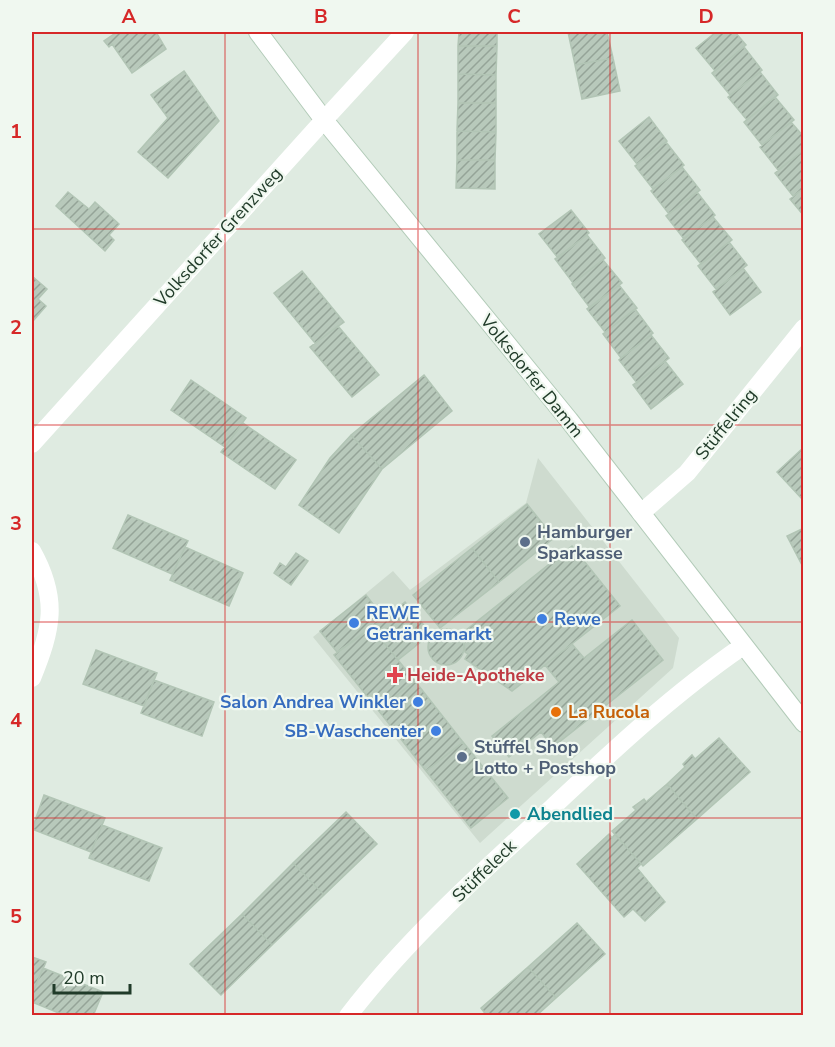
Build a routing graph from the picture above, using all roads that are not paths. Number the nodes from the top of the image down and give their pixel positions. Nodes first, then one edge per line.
1 (258, 32) edge
2 (405, 32) edge
3 (324, 120) junction
4 (804, 328) edge
5 (32, 444) edge
6 (641, 513) junction
7 (32, 550) edge
8 (743, 646) junction
9 (32, 678) edge
10 (804, 723) edge
11 (348, 1016) edge

1 - 3 street, Volksdorfer Damm
2 - 3 street, Volksdorfer Grenzweg
3 - 5 street, Volksdorfer Grenzweg
3 - 6 street, Volksdorfer Damm
4 - 6 street, Stüffelring
6 - 8 street, Volksdorfer Damm
7 - 9 street
8 - 10 street, Volksdorfer Damm
8 - 11 street, Stüffeleck

